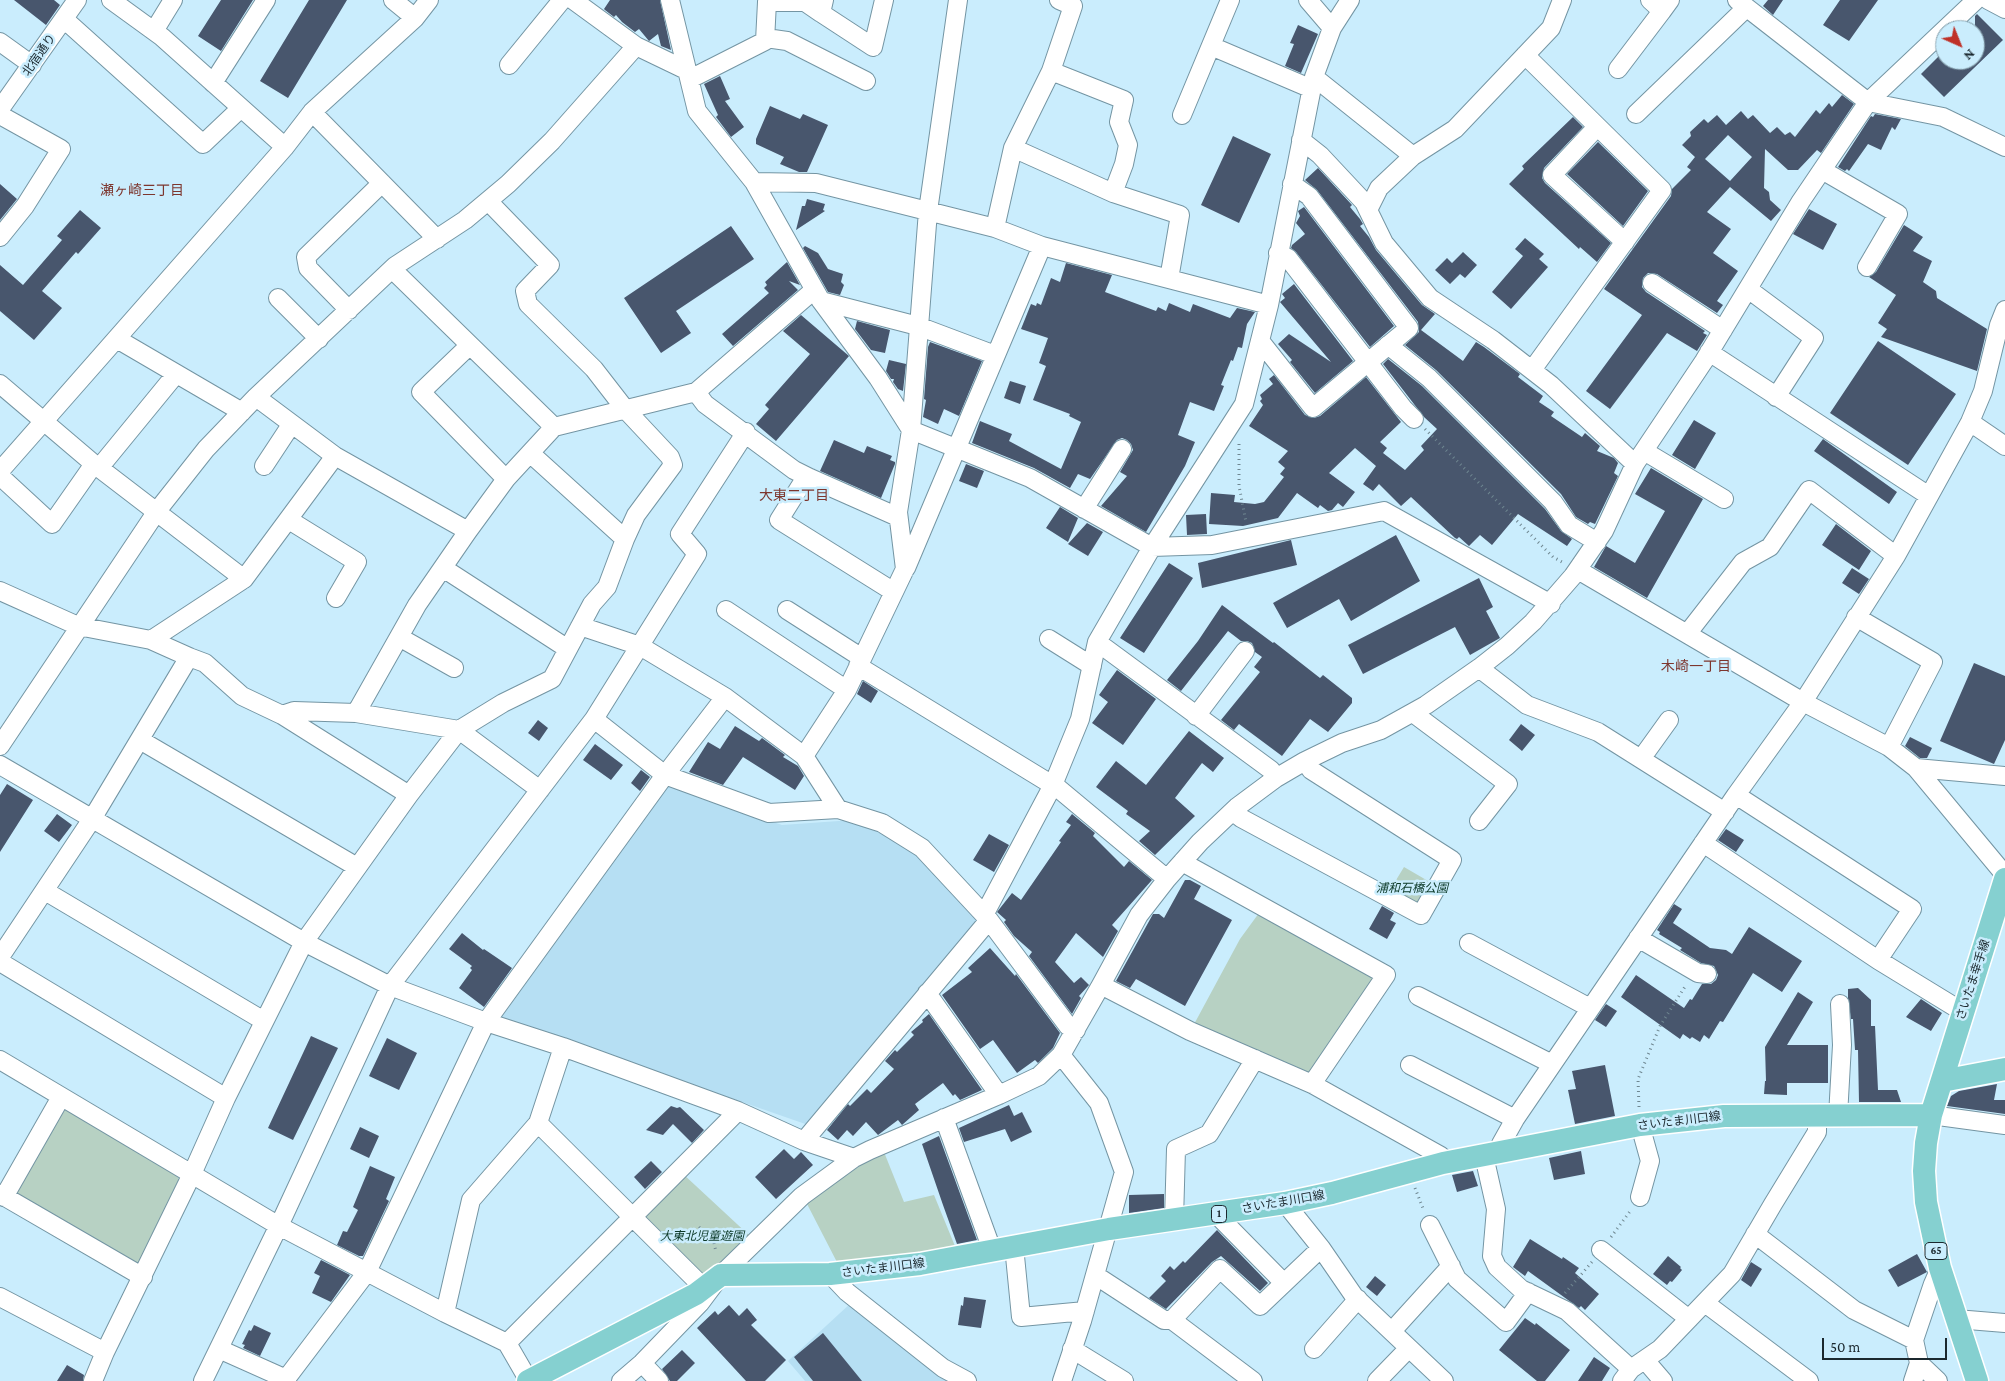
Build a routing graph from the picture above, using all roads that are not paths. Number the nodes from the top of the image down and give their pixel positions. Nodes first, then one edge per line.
1 (113, 0) edge
2 (174, 0) edge
3 (266, 0) edge
4 (393, 0) edge
5 (429, 0) edge
6 (562, 0) edge
7 (573, 0) edge
8 (670, 0) edge
9 (884, 0) edge
10 (958, 0) edge
11 (1059, 0) edge
12 (1230, 0) edge
13 (1308, 0) edge
14 (1350, 0) edge
15 (1562, 0) edge
16 (1976, 0) edge
17 (1988, 0) edge
18 (74, 1) edge
19 (1661, 4) edge
20 (1742, 4) edge
21 (822, 6) edge
22 (2005, 9) edge
23 (415, 18) junction
24 (64, 19) junction
25 (1332, 28) junction
26 (154, 31) junction
27 (766, 38) junction
28 (0, 42) edge
29 (636, 46) junction
30 (1211, 46) junction
31 (1525, 55) junction
32 (32, 65) junction
33 (509, 65) dead end
34 (1618, 69) dead end
35 (1051, 72) junction
36 (689, 75) junction
37 (866, 81) dead end
38 (214, 83) junction
39 (1313, 83) junction
40 (1868, 102) junction
41 (241, 108) junction
42 (0, 109) edge
43 (312, 112) junction
44 (1636, 114) dead end
45 (0, 115) edge
46 (1182, 115) dead end
47 (1597, 127) junction
48 (1300, 140) junction
49 (285, 147) junction
50 (2005, 147) edge
51 (1013, 148) junction
52 (1413, 156) junction
53 (1822, 170) junction
54 (754, 182) junction
55 (382, 183) junction
56 (1292, 184) junction
57 (1114, 193) junction
58 (488, 201) junction
59 (1368, 210) junction
60 (928, 211) junction
61 (995, 228) junction
62 (0, 237) edge
63 (437, 239) junction
64 (1625, 242) junction
65 (1042, 246) junction
66 (1278, 254) junction
67 (1867, 267) dead end
68 (392, 268) junction
69 (1169, 279) junction
70 (1652, 283) dead end
71 (1748, 289) junction
72 (818, 295) junction
73 (278, 298) dead end
74 (1269, 305) junction
75 (349, 310) junction
76 (2005, 310) edge
77 (918, 326) junction
78 (1723, 330) junction
79 (117, 339) junction
80 (319, 339) junction
81 (1260, 342) junction
82 (470, 345) junction
83 (1388, 345) junction
84 (996, 355) junction
85 (1706, 357) junction
86 (1368, 361) junction
87 (1532, 370) junction
88 (176, 374) junction
89 (0, 384) edge
90 (696, 392) junction
91 (256, 397) junction
92 (1776, 397) junction
93 (626, 409) junction
94 (242, 412) junction
95 (1414, 419) road end
96 (43, 422) junction
97 (1970, 422) junction
98 (291, 425) junction
99 (554, 427) junction
100 (910, 430) junction
101 (746, 432) junction
102 (2005, 446) edge
103 (956, 449) junction
104 (1122, 449) dead end
105 (530, 453) junction
106 (335, 456) junction
107 (1640, 457) junction
108 (97, 466) junction
109 (264, 466) dead end
110 (0, 470) edge
111 (0, 476) edge
112 (806, 477) junction
113 (506, 479) junction
114 (1929, 496) junction
115 (1724, 500) dead end
116 (1084, 509) junction
117 (157, 511) junction
118 (898, 517) junction
119 (289, 520) junction
120 (468, 531) junction
121 (625, 539) junction
122 (1597, 542) junction
123 (1152, 547) junction
124 (1896, 556) junction
125 (443, 568) junction
126 (906, 569) junction
127 (1578, 570) junction
128 (244, 579) junction
129 (0, 590) edge
130 (894, 592) junction
131 (336, 598) dead end
132 (1551, 604) junction
133 (726, 610) dead end
134 (787, 610) dead end
135 (1856, 617) junction
136 (78, 626) junction
137 (580, 626) junction
138 (1687, 634) junction
139 (399, 637) junction
140 (1049, 639) dead end
141 (151, 640) junction
142 (1097, 642) junction
143 (640, 646) junction
144 (568, 649) junction
145 (1245, 651) dead end
146 (189, 657) junction
147 (860, 662) junction
148 (1092, 666) junction
149 (454, 668) dead end
150 (1480, 668) junction
151 (846, 690) junction
152 (725, 697) junction
153 (1803, 702) junction
154 (356, 713) junction
155 (1413, 713) junction
156 (282, 715) junction
157 (1196, 716) junction
158 (594, 719) junction
159 (1669, 720) dead end
160 (459, 730) junction
161 (140, 740) junction
162 (0, 746) edge
163 (1889, 747) junction
164 (804, 756) junction
165 (1641, 759) junction
166 (1305, 761) junction
167 (0, 765) edge
168 (1916, 768) junction
169 (665, 775) junction
170 (2005, 776) edge
171 (1276, 778) junction
172 (1053, 785) junction
173 (540, 790) junction
174 (409, 794) junction
175 (1736, 795) junction
176 (838, 809) junction
177 (1233, 811) junction
178 (1725, 812) junction
179 (92, 818) junction
180 (1479, 821) dead end
181 (1703, 843) junction
182 (1182, 862) junction
183 (357, 867) junction
184 (2005, 874) edge
185 (1167, 879) junction
186 (45, 891) junction
187 (2003, 894) edge
188 (987, 918) junction
189 (1638, 938) junction
190 (304, 942) junction
191 (1469, 943) dead end
192 (0, 957) edge
193 (1878, 960) junction
194 (0, 962) edge
195 (1701, 973) road end
196 (1101, 985) junction
197 (390, 986) junction
198 (927, 993) junction
199 (1418, 996) dead end
200 (1840, 1004) dead end
201 (1590, 1008) junction
202 (1963, 1012) junction
203 (264, 1021) junction
204 (486, 1022) junction
205 (1076, 1030) junction
206 (563, 1047) junction
207 (1061, 1055) junction
208 (1255, 1059) junction
209 (0, 1060) edge
210 (1552, 1064) junction
211 (1410, 1065) dead end
212 (2005, 1069) edge
213 (1942, 1081) junction
214 (1312, 1084) junction
215 (999, 1095) junction
216 (61, 1097) junction
217 (226, 1098) junction
218 (738, 1112) junction
219 (1931, 1115) junction
220 (1828, 1116) junction
221 (944, 1118) junction
222 (1515, 1120) junction
223 (538, 1123) junction
224 (1640, 1125) junction
225 (2005, 1125) edge
226 (804, 1141) junction
227 (1493, 1154) junction
228 (854, 1158) junction
229 (1442, 1163) junction
230 (192, 1174) junction
231 (2, 1195) edge
232 (1640, 1197) dead end
233 (1285, 1203) junction
234 (1220, 1213) junction
235 (633, 1218) junction
236 (1174, 1220) junction
237 (1430, 1225) road end
238 (279, 1226) junction
239 (1109, 1229) junction
240 (1755, 1234) junction
241 (1014, 1246) junction
242 (1321, 1248) junction
243 (992, 1250) junction
244 (1601, 1250) dead end
245 (1451, 1266) junction
246 (1940, 1268) junction
247 (367, 1272) junction
248 (830, 1274) junction
249 (1095, 1275) junction
250 (143, 1277) junction
251 (712, 1282) junction
252 (1284, 1283) junction
253 (1528, 1292) junction
254 (0, 1297) edge
255 (1358, 1299) junction
256 (1705, 1303) junction
257 (1085, 1311) junction
258 (445, 1313) junction
259 (1956, 1318) junction
260 (1689, 1319) junction
261 (1172, 1320) junction
262 (2005, 1323) edge
263 (1392, 1331) junction
264 (1914, 1340) junction
265 (507, 1342) junction
266 (219, 1348) junction
267 (1314, 1348) dead end
268 (1409, 1348) junction
269 (1072, 1349) junction
270 (105, 1352) junction
271 (1919, 1363) junction
272 (642, 1364) junction
273 (1633, 1370) edge
274 (286, 1380) edge
275 (93, 1381) edge
276 (204, 1381) edge
277 (528, 1381) edge
278 (621, 1381) edge
279 (659, 1381) edge
280 (967, 1381) edge
281 (1062, 1381) edge
282 (1124, 1381) edge
283 (1254, 1381) edge
284 (1377, 1381) edge
285 (1444, 1381) edge
286 (1663, 1381) edge
287 (1809, 1381) edge
288 (1913, 1381) edge
289 (1938, 1381) edge
290 (1977, 1381) edge

1 - 26 street
2 - 26 street
3 - 38 street
4 - 23 street
5 - 23 street
6 - 33 street
7 - 29 street
8 - 36 street
9 - 21 street
10 - 60 street
11 - 35 street
12 - 30 street
13 - 25 street
14 - 25 street
15 - 31 street
16 - 40 street
17 - 22 street
18 - 24 street, 北宿通り
19 - 34 street
20 - 40 street
20 - 44 street
21 - 27 street
23 - 43 street
24 - 32 street, 北宿通り
24 - 41 street
25 - 39 street
26 - 38 street
27 - 36 street
27 - 37 street
28 - 32 street
29 - 36 street
29 - 58 street
30 - 39 street
30 - 46 street
31 - 47 street
31 - 52 street
32 - 42 street, 北宿通り
35 - 51 street
35 - 57 street
36 - 54 street
38 - 41 street
39 - 48 street
39 - 52 street
40 - 50 street
40 - 53 street
41 - 49 street
43 - 49 street
43 - 55 street
45 - 62 street
47 - 64 street
47 - 64 street
48 - 56 street
48 - 59 street
49 - 79 street
51 - 57 street
51 - 61 street
52 - 59 street
53 - 67 street
53 - 71 street
54 - 60 street
54 - 72 street
55 - 63 street
55 - 75 street
56 - 66 street
56 - 83 street
57 - 69 street
58 - 63 street
58 - 93 street
59 - 87 street
60 - 61 street
60 - 77 street
61 - 65 street
63 - 68 street
64 - 87 street
65 - 69 street
65 - 84 street
66 - 74 street
66 - 86 street
68 - 75 street
68 - 82 street
69 - 74 street
70 - 78 street
71 - 78 street
71 - 92 street
72 - 77 street
72 - 90 street
72 - 100 street
73 - 80 street
74 - 81 street
75 - 80 street
76 - 97 street
77 - 84 street
77 - 100 street
78 - 85 street
79 - 88 street
79 - 96 street
80 - 91 street
81 - 86 street
81 - 123 street
82 - 99 street
82 - 113 street
83 - 86 street
83 - 122 street
84 - 103 street
85 - 92 street
85 - 107 street
86 - 95 street
87 - 107 street
88 - 94 street
88 - 108 street
89 - 96 street
90 - 93 street
90 - 101 street
91 - 94 street
91 - 98 street
92 - 114 street
93 - 99 street
93 - 121 street
94 - 117 street
96 - 108 street
96 - 110 street
97 - 102 street
97 - 114 street
98 - 106 street
98 - 109 street
99 - 105 street
100 - 103 street
100 - 118 street
101 - 112 street
101 - 143 street
103 - 116 street
103 - 126 street
104 - 116 street
105 - 113 street
105 - 121 street
106 - 119 street
106 - 120 street
107 - 115 street
107 - 122 street
108 - 111 street
108 - 117 street
112 - 118 street
112 - 130 street
113 - 120 street
114 - 124 street
116 - 123 street
117 - 128 street
117 - 136 street
118 - 126 street
119 - 128 street
119 - 131 street
120 - 125 street
121 - 137 street
122 - 127 street
123 - 132 street
123 - 142 street
124 - 135 street
124 - 138 street
125 - 139 street
125 - 144 street
126 - 130 street
127 - 132 street
127 - 138 street
128 - 141 street
129 - 136 street
130 - 147 street
132 - 150 street
133 - 151 street
134 - 147 street
135 - 153 street
135 - 163 street
136 - 141 street
136 - 162 street
137 - 143 street
137 - 144 street
138 - 153 street
139 - 149 street
139 - 154 street
140 - 148 street
141 - 146 street
142 - 148 street
142 - 157 street
143 - 152 street
143 - 158 street
144 - 160 street
145 - 157 street
146 - 156 street
146 - 161 street
147 - 151 street
147 - 172 street
148 - 172 street
150 - 155 street
150 - 165 street
151 - 164 street
152 - 164 street
152 - 169 street
153 - 163 street
153 - 175 street
154 - 156 street
154 - 160 street
155 - 166 street
155 - 180 street
156 - 174 street
157 - 171 street
158 - 169 street
158 - 173 street
159 - 165 street
160 - 173 street
160 - 174 street
161 - 179 street
161 - 183 street
163 - 168 street
164 - 176 street
165 - 178 street
166 - 171 street
166 - 177 street
167 - 179 street
168 - 170 street
168 - 184 street
169 - 176 street
169 - 204 street
171 - 177 street
172 - 185 street
172 - 188 street
173 - 197 street
174 - 183 street
175 - 178 street
175 - 193 street
176 - 188 street
177 - 182 street
178 - 181 street
179 - 186 street
179 - 190 street
181 - 189 street
181 - 193 street
182 - 185 street
182 - 214 street
183 - 190 street
185 - 196 street
186 - 192 street
186 - 203 street
187 - 202 main road, さいたま幸手線
188 - 198 street
188 - 205 street
189 - 195 street
189 - 201 street
190 - 197 street
190 - 203 street
191 - 201 street
193 - 202 street
194 - 217 street
196 - 205 street
196 - 208 street
197 - 204 street
197 - 238 street
198 - 215 street
198 - 226 street
199 - 210 street
200 - 220 street
201 - 210 street
202 - 213 main road, さいたま幸手線
203 - 217 street
204 - 206 street
204 - 247 street
205 - 207 street
206 - 218 street
206 - 223 street
207 - 215 street
207 - 239 street
208 - 214 street
208 - 236 street
209 - 216 street
210 - 222 street
211 - 222 street
212 - 213 main road
213 - 219 main road
214 - 229 street
215 - 221 street
216 - 230 street
216 - 231 street
217 - 230 street
218 - 226 street
218 - 235 street
219 - 220 main road, さいたま川口線 / 1
219 - 225 street
219 - 246 main road, 65
220 - 224 main road, さいたま川口線 / 1
220 - 240 street
221 - 228 street
221 - 243 street
222 - 227 street
223 - 235 street
223 - 258 street
224 - 227 main road, さいたま川口線 / 1
224 - 232 street
226 - 228 street
227 - 229 main road, さいたま川口線 / 1
227 - 253 street
228 - 251 street
229 - 233 main road, さいたま川口線 / 1
230 - 238 street
230 - 250 street
231 - 250 street
233 - 234 main road, さいたま川口線 / 1
233 - 242 street
234 - 236 main road, さいたま川口線 / 1
234 - 252 street
235 - 251 street
235 - 265 street
236 - 239 main road, さいたま川口線 / 1
237 - 245 street
238 - 247 street
238 - 266 street
239 - 241 main road, さいたま川口線 / 1
239 - 249 street
240 - 256 street
240 - 264 street
241 - 243 main road, さいたま川口線 / 1
241 - 257 street
242 - 252 street
242 - 255 street
243 - 248 main road, さいたま川口線 / 1
244 - 260 street
245 - 253 street
245 - 263 street
246 - 259 main road, 65
246 - 264 street
247 - 258 street
247 - 274 street
248 - 251 main road, さいたま川口線 / 1
248 - 280 street
249 - 257 street
249 - 261 street
250 - 270 street
251 - 272 street
251 - 277 main road
252 - 261 street
253 - 273 street
254 - 270 street
255 - 263 street
255 - 267 street
256 - 260 street
256 - 287 street
257 - 269 street
258 - 265 street
259 - 262 street
259 - 290 main road, 65
260 - 273 street
261 - 283 street
263 - 268 street
264 - 271 street
265 - 277 street
266 - 274 street
266 - 276 street
268 - 284 street
268 - 285 street
269 - 281 street
269 - 282 street
270 - 275 street
271 - 288 street
271 - 289 street
272 - 278 street
272 - 279 street
273 - 286 street

